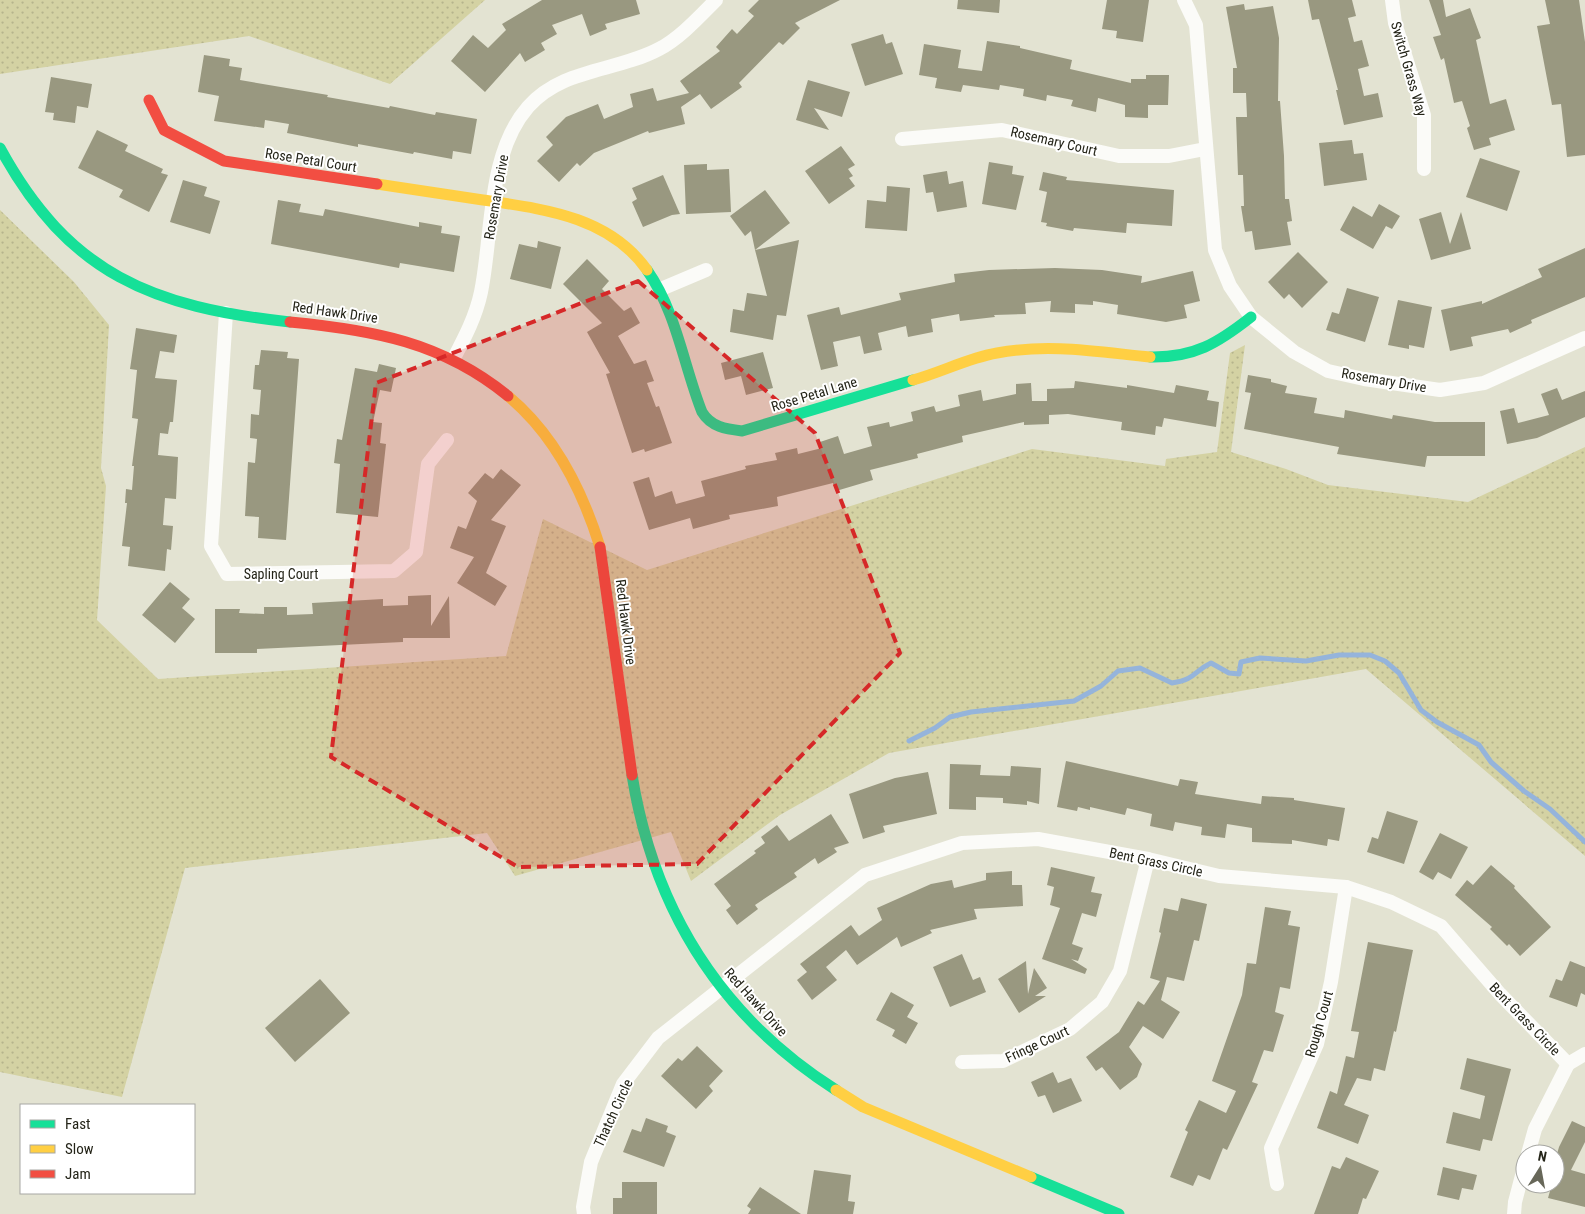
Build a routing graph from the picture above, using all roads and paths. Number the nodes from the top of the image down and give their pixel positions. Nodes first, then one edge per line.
1 (716, 0) edge
2 (1184, 0) edge
3 (1392, 0) edge
4 (149, 100) dead end
5 (902, 139) dead end
6 (0, 148) edge
7 (1205, 149) junction
8 (1424, 169) dead end
9 (494, 202) junction
10 (706, 270) dead end
11 (660, 289) junction
12 (226, 313) junction
13 (1251, 317) junction
14 (1585, 338) edge
15 (454, 358) junction
16 (447, 440) dead end
17 (1148, 859) junction
18 (1346, 887) junction
19 (721, 989) junction
20 (1585, 1054) edge
21 (962, 1062) dead end
22 (1568, 1064) junction
23 (1531, 1144) edge
24 (1277, 1184) dead end
25 (1517, 1194) edge
26 (584, 1214) edge
27 (1118, 1214) edge
28 (1514, 1214) edge

1 - 9 street, Rosemary Drive
2 - 7 street, Rosemary Drive
3 - 8 street, Switch Grass Way
4 - 9 street, Rose Petal Court
5 - 7 street, Rosemary Court
6 - 12 street, Red Hawk Drive
7 - 13 street, Rosemary Drive
9 - 11 street, Rose Petal Lane
9 - 15 street, Rosemary Drive
10 - 11 street
11 - 13 street, Rose Petal Lane
12 - 15 street, Red Hawk Drive
12 - 16 street, Sapling Court
13 - 14 street, Rosemary Drive
15 - 19 street, Red Hawk Drive
17 - 18 street, Bent Grass Circle
17 - 19 street, Bent Grass Circle
17 - 21 street, Fringe Court
18 - 22 street, Bent Grass Circle
18 - 24 street, Rough Court
19 - 26 street, Thatch Circle
19 - 27 street, Red Hawk Drive
20 - 22 street
22 - 23 street
25 - 28 street

